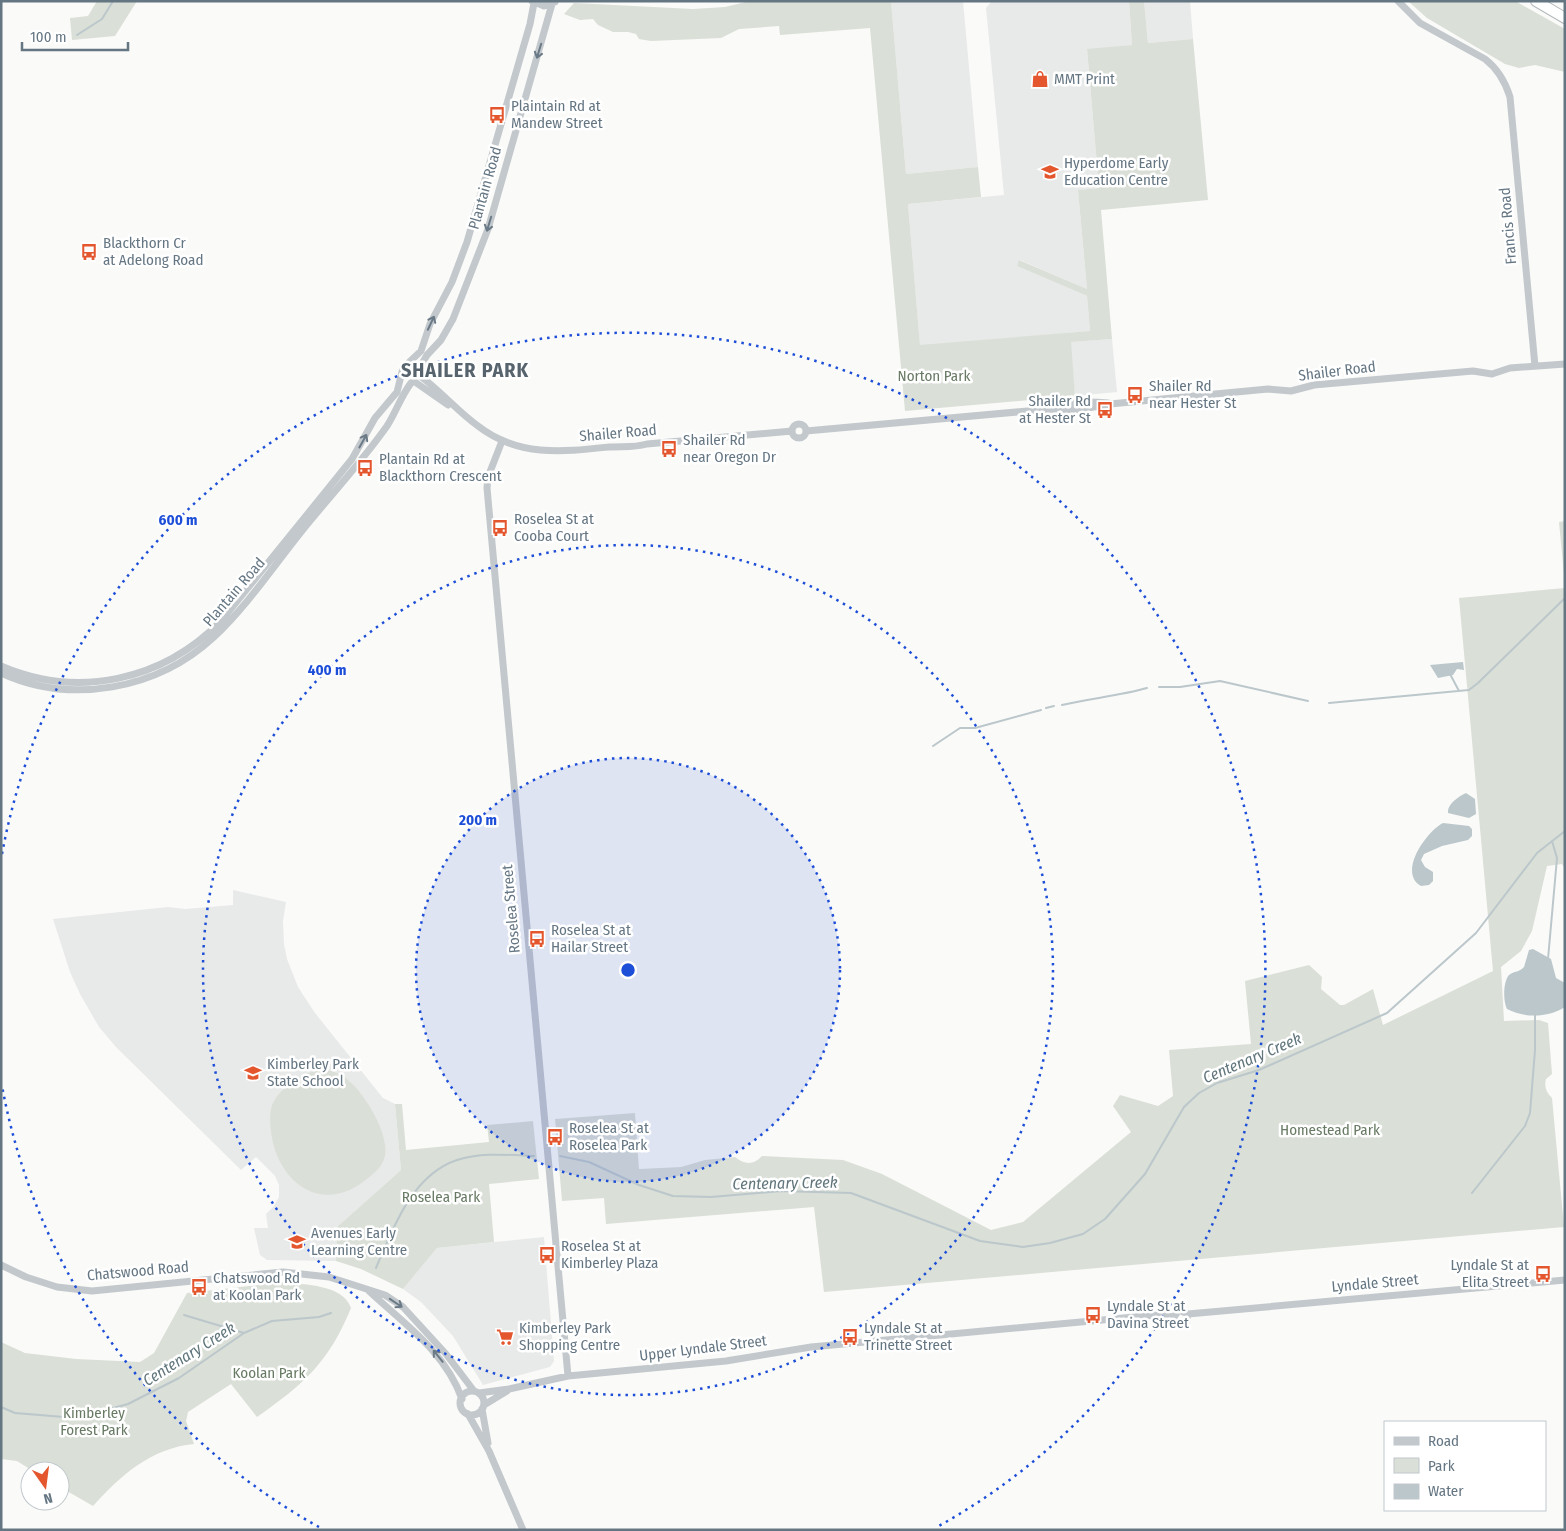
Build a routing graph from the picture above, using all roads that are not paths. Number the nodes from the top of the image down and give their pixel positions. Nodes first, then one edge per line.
1 (1398, 1) edge
2 (1536, 1) edge
3 (533, 2) edge
4 (554, 3) edge
5 (1565, 18) edge
6 (1565, 364) edge
7 (408, 365) junction
8 (1535, 366) junction
9 (402, 374) junction
10 (417, 377) junction
11 (502, 441) junction
12 (1, 666) edge
13 (1, 673) edge
14 (1, 1265) edge
15 (1565, 1280) edge
16 (369, 1291) junction
17 (1188, 1314) junction
18 (1174, 1317) junction
19 (568, 1376) junction
20 (509, 1389) junction
21 (476, 1392) junction
22 (462, 1398) junction
23 (483, 1407) junction
24 (468, 1414) junction
25 (489, 1451) junction
26 (523, 1530) edge

1 - 8 street, Francis Road
2 - 5 highway
3 - 4 street
7 -> 3 street, Plantain Road
4 -> 10 street, Plantain Road
6 - 8 street, Shailer Road
7 - 9 street
7 - 10 street
8 - 11 street, Shailer Road
9 - 10 street
12 -> 9 street, Plantain Road
10 - 11 street, Shailer Road
10 - 13 street, Plantain Road
11 - 19 street, Roselea Street
14 - 16 street, Chatswood Road
15 - 17 street, Lyndale Street
16 -> 21 street, Chatswood Road
22 -> 16 street, Chatswood Road
17 - 18 street
17 - 18 street
18 - 19 street, Upper Lyndale Street
19 - 20 street, Upper Lyndale Street
20 - 21 street, Upper Lyndale Street
20 - 23 street, Upper Lyndale Street
21 - 22 street
21 - 23 street
22 - 24 street
23 - 24 street
23 - 25 street
24 - 25 street
25 - 26 street

